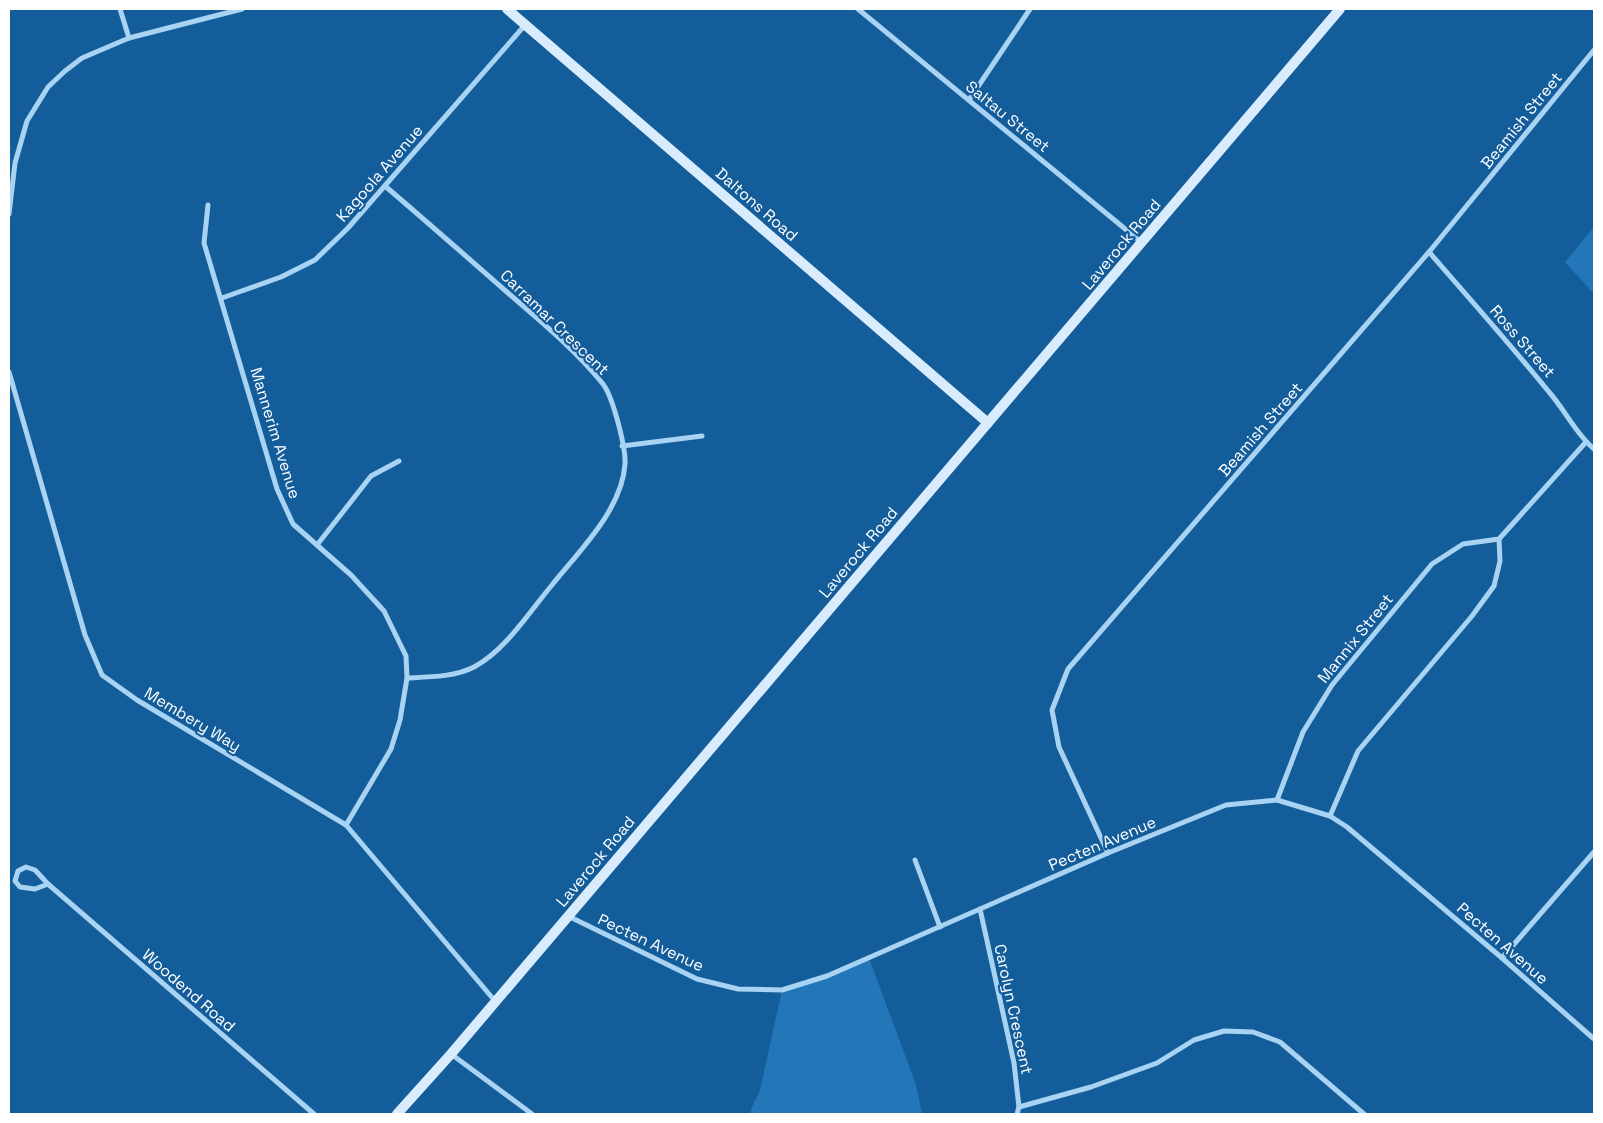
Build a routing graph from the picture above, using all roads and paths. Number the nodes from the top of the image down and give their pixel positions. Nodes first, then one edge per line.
1 (120, 9) edge
2 (242, 9) edge
3 (506, 9) edge
4 (858, 9) edge
5 (1030, 9) edge
6 (1340, 9) edge
7 (525, 25) junction
8 (129, 38) junction
9 (1594, 50) edge
10 (969, 100) junction
11 (385, 186) junction
12 (208, 205) dead end
13 (9, 214) edge
14 (1142, 242) junction
15 (1429, 252) junction
16 (222, 298) junction
17 (9, 372) edge
18 (988, 423) junction
19 (702, 436) dead end
20 (1586, 442) junction
21 (622, 446) junction
22 (1594, 449) edge
23 (399, 461) dead end
24 (1499, 539) junction
25 (317, 545) junction
26 (407, 678) junction
27 (1278, 800) junction
28 (1330, 816) junction
29 (346, 825) junction
30 (1594, 852) edge
31 (1108, 853) junction
32 (915, 860) dead end
33 (48, 884) junction
34 (980, 909) junction
35 (568, 916) junction
36 (940, 927) junction
37 (1502, 958) junction
38 (496, 1001) junction
39 (1594, 1039) edge
40 (451, 1054) junction
41 (1019, 1107) junction
42 (314, 1114) edge
43 (397, 1114) edge
44 (532, 1114) edge
45 (1017, 1114) edge
46 (1364, 1114) edge

1 - 8 street
2 - 8 street
3 - 7 street, Daltons Road
4 - 10 street, Saltau Street
5 - 10 street
6 - 14 street, Laverock Road
7 - 11 street, Kagoola Avenue
7 - 18 street, Daltons Road
8 - 13 street
9 - 15 street, Beamish Street
10 - 14 street, Saltau Street
11 - 16 street, Kagoola Avenue
11 - 21 street, Carramar Crescent
12 - 16 street, Mannerim Avenue
14 - 18 street, Laverock Road
15 - 20 street, Ross Street
15 - 31 street, Beamish Street
16 - 25 street, Mannerim Avenue
17 - 29 street, Membery Way
18 - 35 street, Laverock Road
19 - 21 street
20 - 22 street, Ross Street
20 - 24 street
21 - 26 street, Carramar Crescent
23 - 25 street
24 - 27 street, Mannix Street
24 - 28 street
25 - 26 street, Mannerim Avenue
26 - 29 street, Mannerim Avenue
27 - 28 street, Pecten Avenue
27 - 31 street, Pecten Avenue
28 - 37 street, Pecten Avenue
29 - 38 street, Membery Way
30 - 37 street
31 - 34 street, Pecten Avenue
32 - 36 street
33 - 33 street, Woodend Road
33 - 42 street, Woodend Road
34 - 36 street, Pecten Avenue
34 - 41 street, Carolyn Crescent
35 - 36 street, Pecten Avenue
35 - 38 street, Laverock Road
37 - 39 street, Pecten Avenue
38 - 40 street, Laverock Road
40 - 43 street, Laverock Road
40 - 44 street
41 - 45 street, Carolyn Crescent
41 - 46 street

